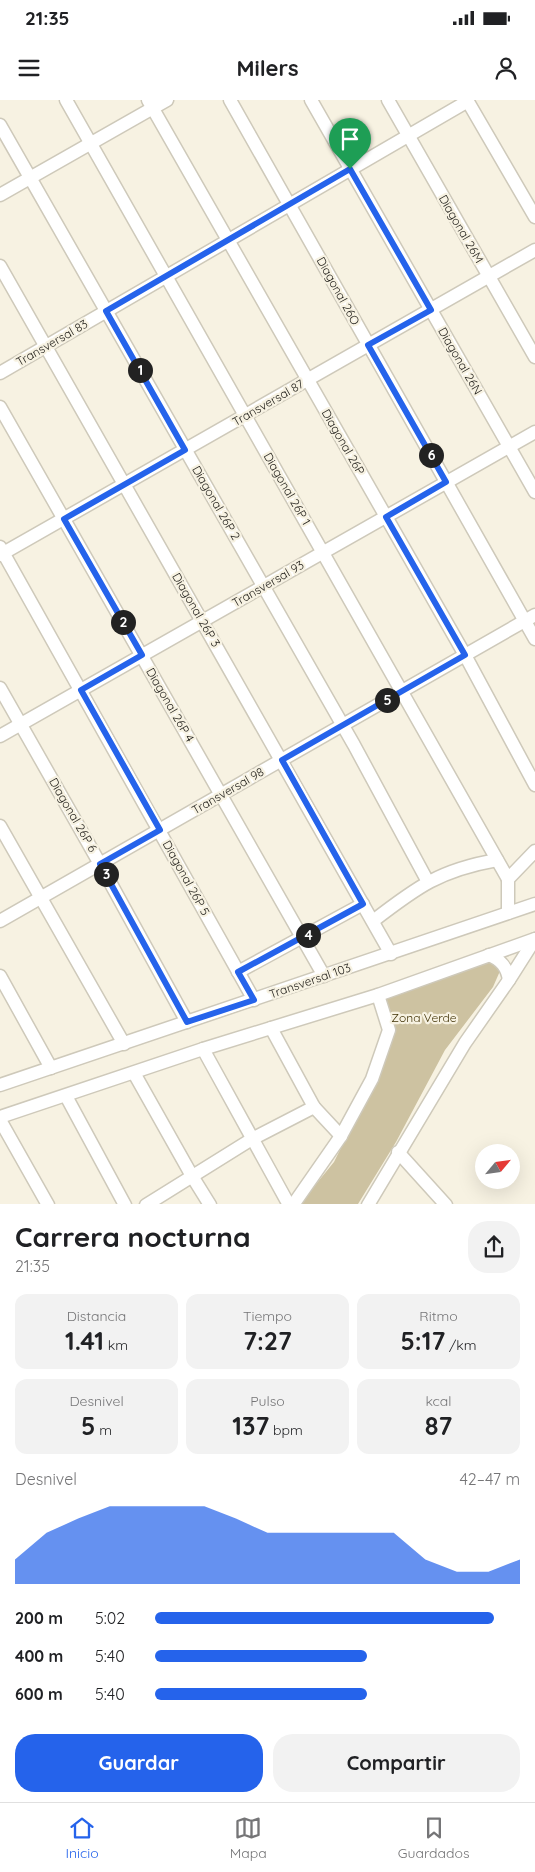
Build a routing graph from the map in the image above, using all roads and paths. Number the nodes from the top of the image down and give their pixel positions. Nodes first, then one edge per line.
1 (66, 100) edge
2 (167, 100) edge
3 (230, 100) edge
4 (311, 100) edge
5 (388, 100) edge
6 (468, 101) edge
7 (150, 104) edge
8 (0, 125) edge
9 (408, 136) junction
10 (91, 144) junction
11 (350, 169) junction
12 (30, 178) junction
13 (0, 195) edge
14 (289, 205) junction
15 (535, 217) edge
16 (228, 241) junction
17 (535, 250) edge
18 (0, 266) edge
19 (166, 276) junction
20 (489, 276) junction
21 (431, 310) junction
22 (106, 311) junction
23 (368, 345) junction
24 (46, 346) junction
25 (535, 357) edge
26 (0, 373) edge
27 (308, 380) junction
28 (0, 407) edge
29 (245, 416) junction
30 (535, 432) edge
31 (509, 446) junction
32 (185, 450) junction
33 (446, 482) junction
34 (124, 484) junction
35 (535, 492) edge
36 (386, 517) junction
37 (64, 519) junction
38 (1, 552) edge
39 (323, 552) junction
40 (263, 586) junction
41 (530, 618) edge
42 (202, 621) junction
43 (535, 639) edge
44 (142, 655) junction
45 (465, 655) junction
46 (0, 688) edge
47 (81, 690) junction
48 (402, 692) junction
49 (21, 724) junction
50 (343, 725) junction
51 (0, 736) edge
52 (282, 760) junction
53 (535, 784) edge
54 (221, 795) junction
55 (0, 826) edge
56 (160, 830) junction
57 (535, 851) edge
58 (497, 860) junction
59 (100, 864) junction
60 (508, 878) junction
61 (428, 882) junction
62 (41, 898) junction
63 (363, 904) junction
64 (535, 904) edge
65 (508, 913) junction
66 (0, 921) edge
67 (372, 921) junction
68 (303, 938) junction
69 (535, 939) edge
70 (391, 954) junction
71 (489, 955) junction
72 (238, 972) junction
73 (0, 976) edge
74 (324, 976) junction
75 (509, 980) junction
76 (378, 995) junction
77 (254, 1000) junction
78 (187, 1022) junction
79 (271, 1028) junction
80 (124, 1044) junction
81 (203, 1049) junction
82 (51, 1068) junction
83 (134, 1073) junction
84 (0, 1085) edge
85 (66, 1096) junction
86 (314, 1107) junction
87 (0, 1119) edge
88 (341, 1136) junction
89 (252, 1139) junction
90 (398, 1152) junction
91 (192, 1176) junction
92 (371, 1203) edge
93 (48, 1204) edge
94 (125, 1204) edge
95 (146, 1204) edge
96 (210, 1204) edge
97 (291, 1204) edge
98 (446, 1204) edge

1 - 10 street, Diagonal 26P 1
2 - 7 street
3 - 14 street, Diagonal 26O
4 - 11 street, Diagonal 26N
5 - 9 street, Diagonal 26M
6 - 9 street, Transversal 83
6 - 15 street
7 - 10 street
7 - 16 street, Diagonal 26P
8 - 12 street, Diagonal 26P 2
9 - 11 street, Transversal 83
9 - 20 street, Diagonal 26M
10 - 12 street
10 - 19 street, Diagonal 26P 1
11 - 14 street, Transversal 83
11 - 21 street, Diagonal 26N
12 - 13 street
12 - 22 street, Diagonal 26P 2
14 - 16 street, Transversal 83
14 - 23 street, Diagonal 26O
16 - 19 street, Transversal 83
16 - 27 street, Diagonal 26P
17 - 20 street, Transversal 87
18 - 24 street, Diagonal 26P 3
19 - 22 street, Transversal 83
19 - 29 street, Diagonal 26P 1
20 - 21 street, Transversal 87
20 - 25 street, Diagonal 26M
21 - 23 street, Transversal 87
21 - 31 street, Diagonal 26N
22 - 24 street, Transversal 83
22 - 32 street, Diagonal 26P 2
23 - 27 street, Transversal 87
23 - 33 street, Diagonal 26O
24 - 26 street, Transversal 83
24 - 34 street, Diagonal 26P 3
27 - 29 street, Transversal 87
27 - 36 street, Diagonal 26P
28 - 37 street, Diagonal 26P 4
29 - 32 street, Transversal 87
29 - 39 street, Diagonal 26P 1
30 - 31 street, Transversal 93
31 - 33 street, Transversal 93
31 - 35 street, Diagonal 26N
32 - 34 street, Transversal 87
32 - 40 street, Diagonal 26P 2
33 - 36 street, Transversal 93
33 - 41 street, Diagonal 26O
34 - 37 street, Transversal 87
34 - 42 street, Diagonal 26P 3
36 - 39 street, Transversal 93
36 - 45 street, Diagonal 26P
37 - 38 street, Transversal 87
37 - 44 street, Diagonal 26P 4
38 - 47 street, Diagonal 26P 5
39 - 40 street, Transversal 93
39 - 48 street, Diagonal 26P 1
40 - 42 street, Transversal 93
40 - 50 street, Diagonal 26P 2
41 - 43 street, Diagonal 26O
41 - 45 street, Transversal 98
42 - 44 street, Transversal 93
42 - 52 street, Diagonal 26P 3
44 - 47 street, Transversal 93
44 - 54 street, Diagonal 26P 4
45 - 48 street, Transversal 98
45 - 53 street, Diagonal 26P
46 - 49 street, Diagonal 26P 6
47 - 49 street, Transversal 93
47 - 56 street, Diagonal 26P 5
48 - 50 street, Transversal 98
48 - 58 street, Diagonal 26P 1
49 - 51 street, Transversal 93
49 - 59 street, Diagonal 26P 6
50 - 52 street, Transversal 98
50 - 61 street, Diagonal 26P 2
52 - 54 street, Transversal 98
52 - 63 street, Diagonal 26P 3
54 - 56 street, Transversal 98
54 - 68 street, Diagonal 26P 4
55 - 62 street
56 - 59 street, Transversal 98
56 - 72 street, Diagonal 26P 5
57 - 60 street
58 - 60 street, Diagonal 26P 1
58 - 61 street
59 - 62 street, Transversal 98
59 - 78 street, Diagonal 26P 6
60 - 65 street
61 - 67 street
62 - 66 street, Transversal 98
62 - 80 street
63 - 67 street, Diagonal 26P 3
63 - 68 street
64 - 65 street, Transversal 103
65 - 70 street, Transversal 103
67 - 70 street, Diagonal 26P 3
68 - 72 street
68 - 74 street, Diagonal 26P 4
69 - 71 street
69 - 75 street
70 - 74 street, Transversal 103
71 - 75 street
71 - 76 street
72 - 77 street, Diagonal 26P 5
73 - 82 street
74 - 77 street, Transversal 103
75 - 90 street
76 - 79 street
76 - 88 street
77 - 78 street, Transversal 103
78 - 80 street, Transversal 103
79 - 81 street
79 - 86 street
80 - 82 street, Transversal 103
81 - 83 street
81 - 89 street
82 - 84 street, Transversal 103
83 - 85 street
83 - 91 street
85 - 87 street
85 - 94 street
86 - 88 street
86 - 89 street
87 - 93 street
88 - 97 street
89 - 91 street
89 - 97 street
90 - 92 street
90 - 98 street
91 - 95 street
91 - 96 street

